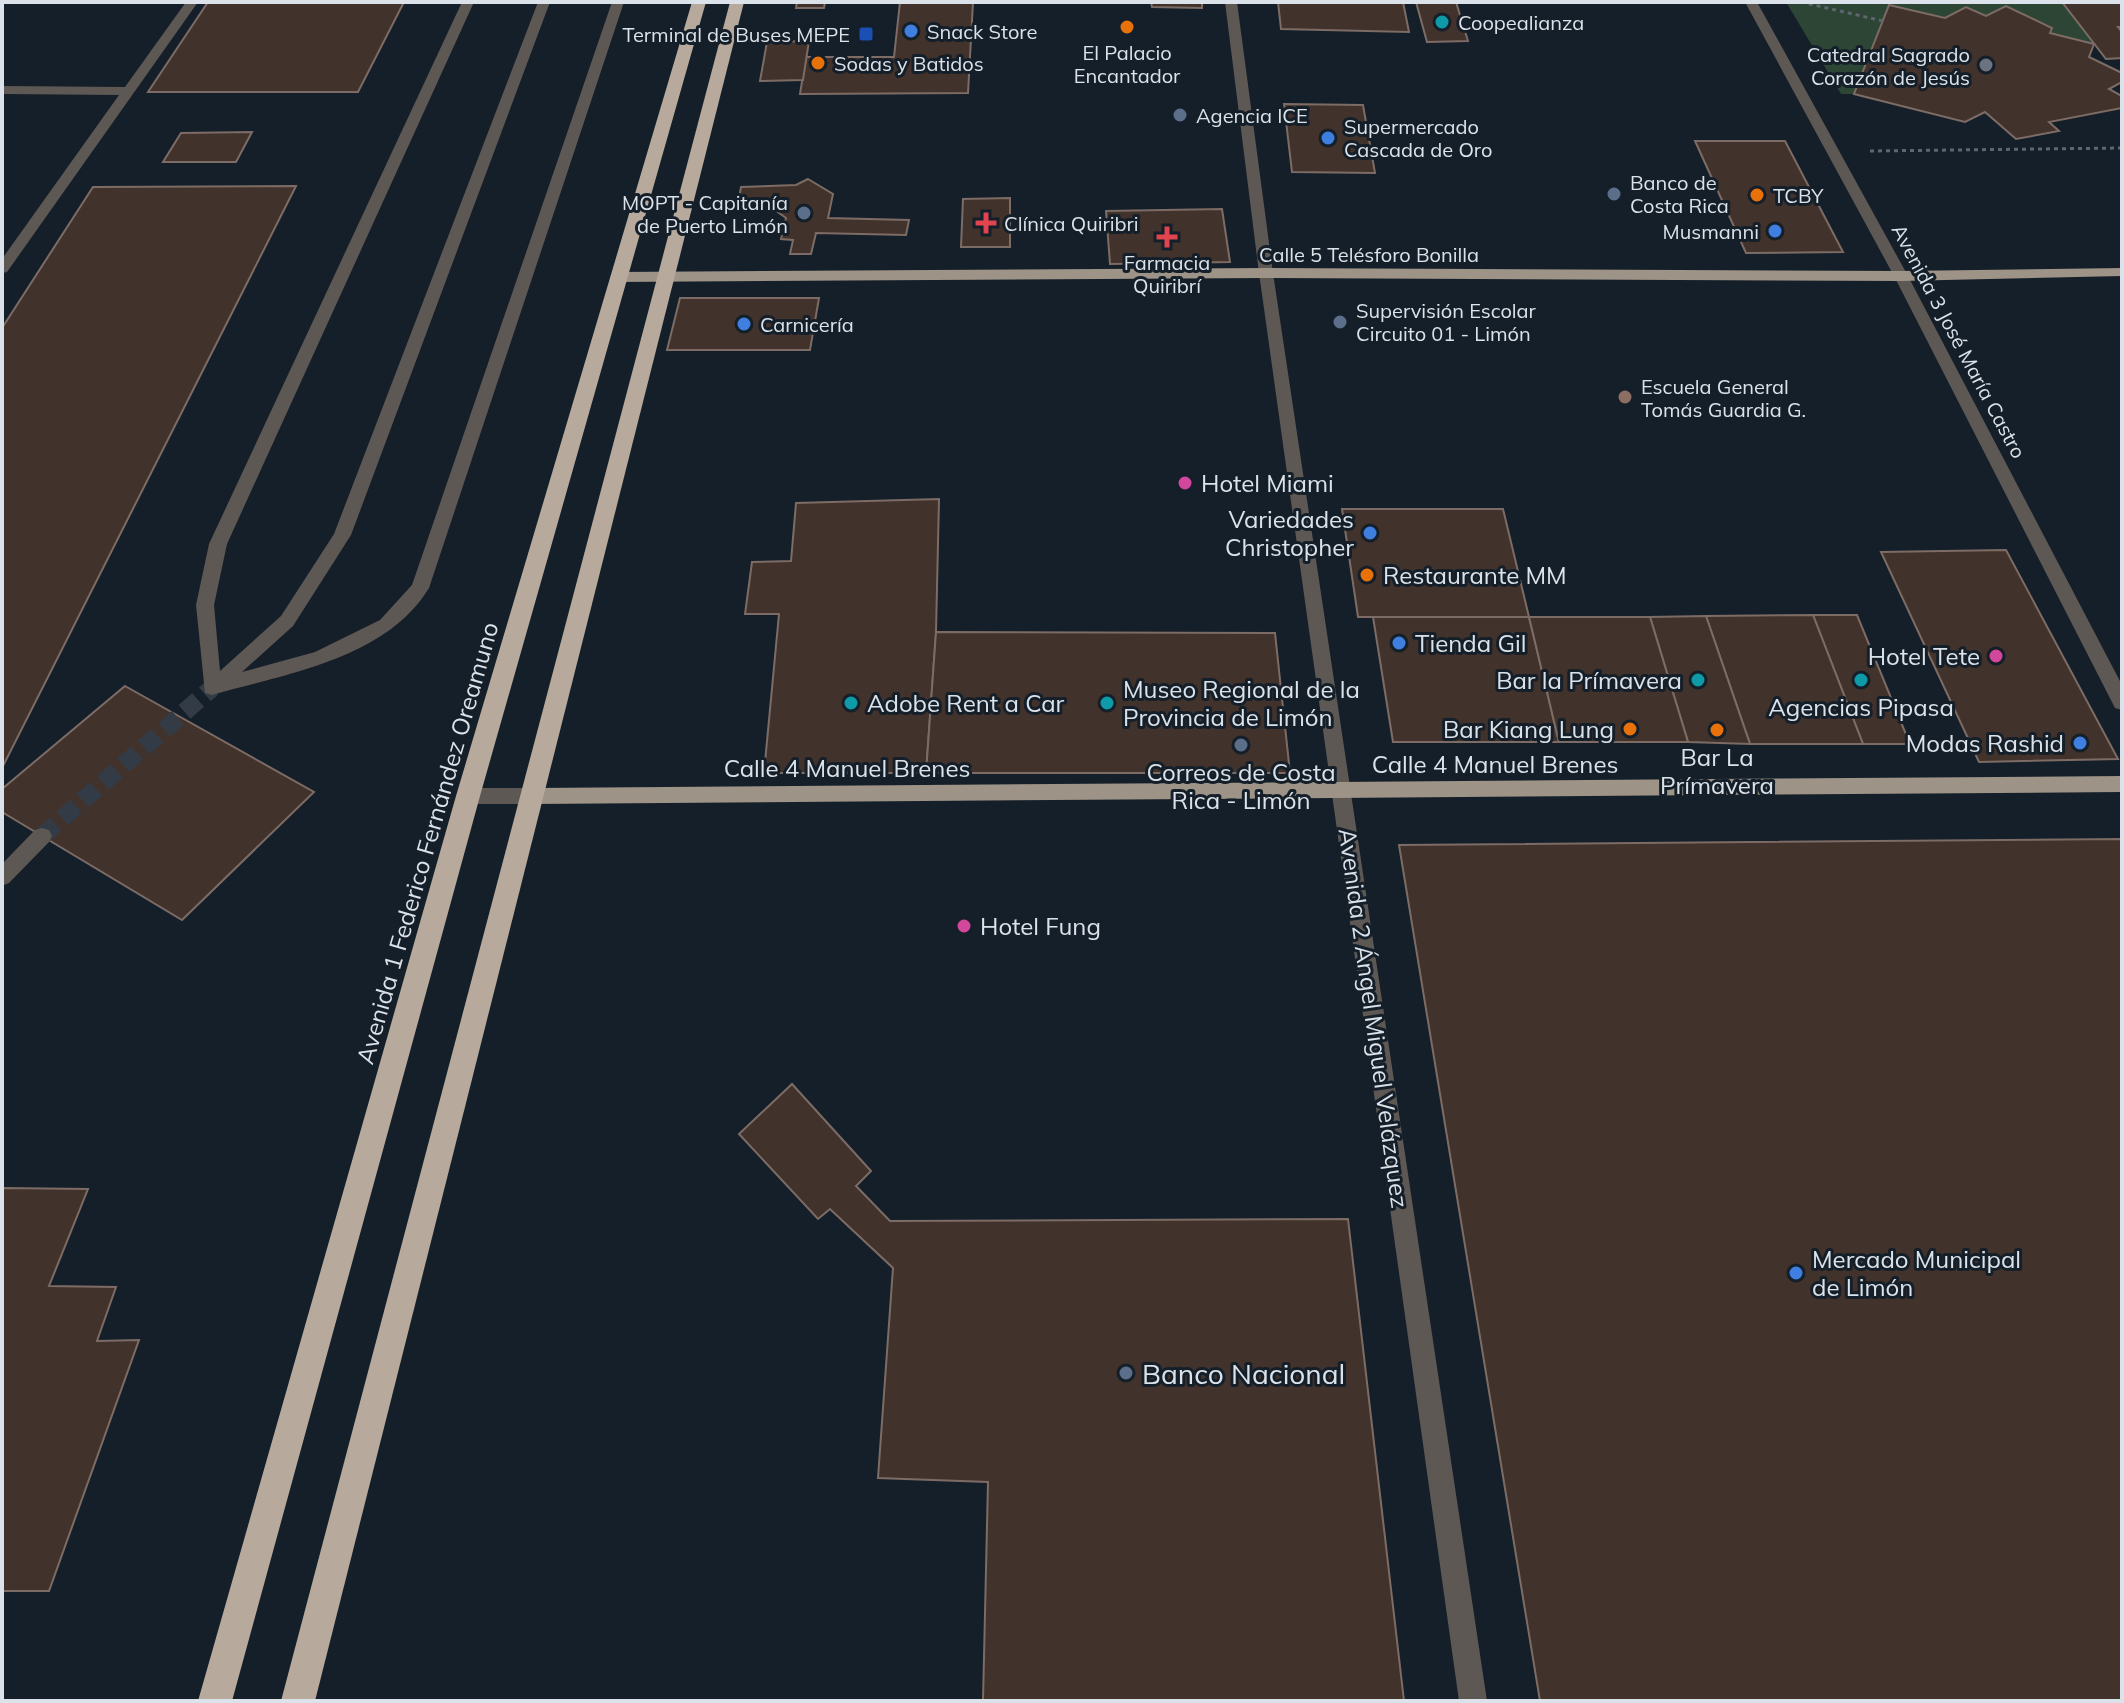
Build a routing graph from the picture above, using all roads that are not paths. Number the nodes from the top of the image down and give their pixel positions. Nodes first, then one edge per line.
1 (192, 2) edge
2 (468, 2) edge
3 (544, 2) edge
4 (618, 2) edge
5 (699, 2) edge
6 (737, 2) edge
7 (1231, 2) edge
8 (1751, 2) edge
9 (2, 90) edge
10 (129, 91) junction
11 (2, 269) edge
12 (2122, 272) edge
13 (1266, 273) junction
14 (1901, 276) junction
15 (617, 277) junction
16 (666, 277) junction
17 (212, 688) junction
18 (2122, 703) edge
19 (2122, 784) edge
20 (1341, 791) junction
21 (468, 796) junction
22 (533, 796) junction
23 (42, 836) tunnel mouth
24 (2, 877) edge
25 (215, 1701) edge
26 (298, 1701) edge
27 (1473, 1701) edge

1 - 10 street
2 - 17 street
3 - 17 street
4 - 17 street
5 - 15 highway, Avenida 1 Federico Fernández Oreamuno
6 - 16 highway
7 - 13 street, Avenida 2 Ángel Miguel Velázquez
8 - 14 street, Avenida 3 José María Castro
9 - 10 street
10 - 11 street
12 - 14 main road, Calle 5 Telésforo Bonilla
13 - 14 main road, Calle 5 Telésforo Bonilla
13 - 16 main road, Calle 5 Telésforo Bonilla
13 - 20 street, Avenida 2 Ángel Miguel Velázquez
14 - 18 street, Avenida 3 José María Castro
15 - 16 main road, Calle 5 Telésforo Bonilla
15 - 21 highway, Avenida 1 Federico Fernández Oreamuno
16 - 22 highway
19 - 20 main road, Calle 4 Manuel Brenes
20 - 22 main road, Calle 4 Manuel Brenes
20 - 27 street, Avenida 2 Ángel Miguel Velázquez
21 - 22 street
21 - 25 highway, Avenida 1 Federico Fernández Oreamuno
22 - 26 highway
23 - 24 street

